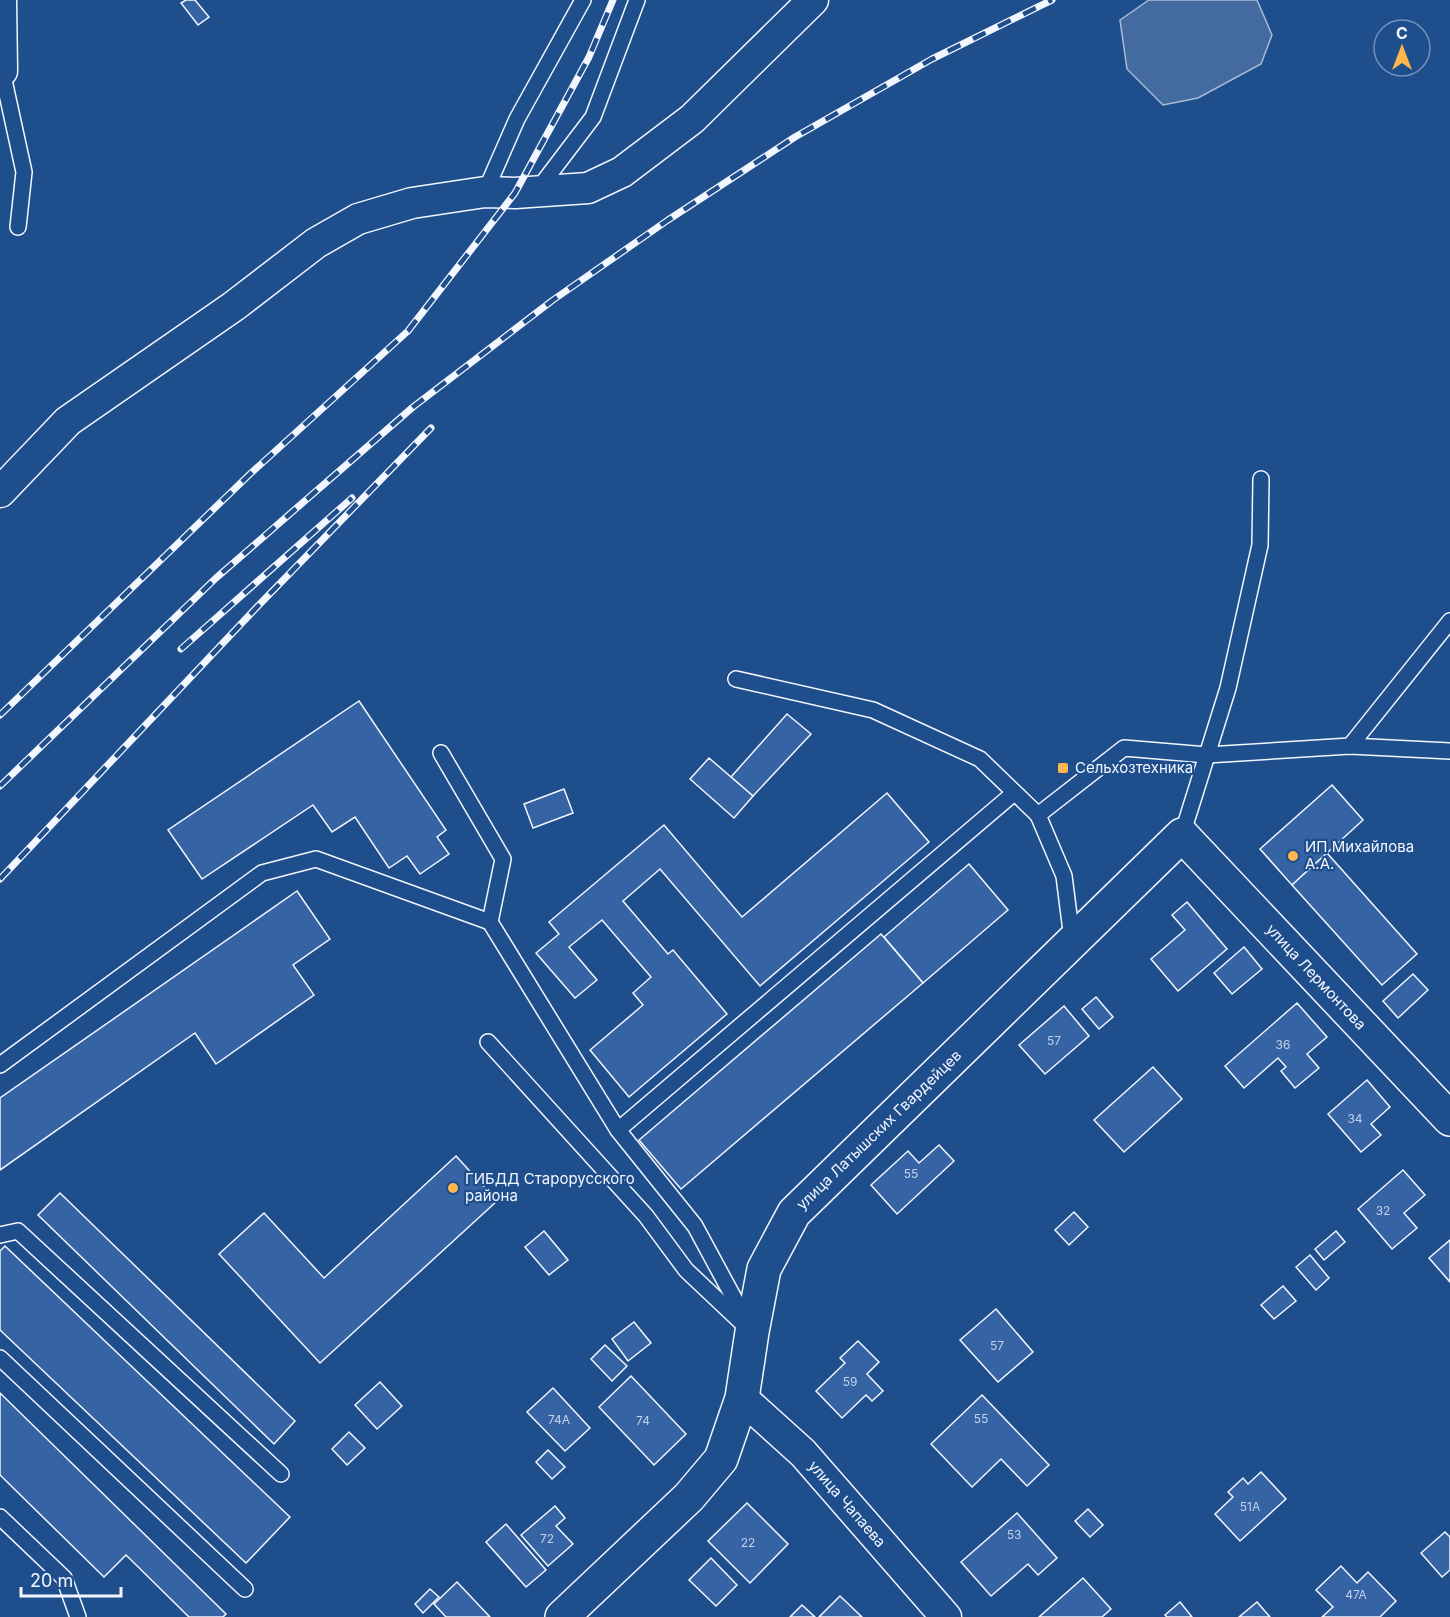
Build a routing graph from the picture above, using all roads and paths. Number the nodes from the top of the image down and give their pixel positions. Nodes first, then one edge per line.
1 (1, 0) edge
2 (583, 0) edge
3 (637, 0) edge
4 (813, 0) edge
5 (0, 7) edge
6 (1, 72) edge
7 (485, 192) junction
8 (537, 192) junction
9 (18, 227) dead end
10 (1261, 479) dead end
11 (0, 492) edge
12 (1450, 621) edge
13 (736, 679) dead end
14 (1350, 746) junction
15 (1450, 751) edge
16 (441, 753) dead end
17 (1207, 755) junction
18 (1014, 793) junction
19 (1038, 815) junction
20 (1182, 836) junction
21 (490, 922) junction
22 (1073, 942) junction
23 (488, 1042) dead end
24 (0, 1065) edge
25 (1450, 1119) edge
26 (618, 1130) junction
27 (0, 1235) edge
28 (752, 1332) junction
29 (0, 1358) edge
30 (742, 1398) junction
31 (281, 1474) dead end
32 (0, 1517) edge
33 (245, 1588) dead end
34 (78, 1617) edge
35 (561, 1617) edge
36 (946, 1617) edge

1 - 5 street
2 - 7 lane
3 - 8 lane
4 - 8 street
5 - 6 street
6 - 9 lane
7 - 8 street
7 - 11 street
10 - 17 lane
12 - 14 lane
13 - 18 lane
14 - 15 lane
14 - 17 lane
16 - 21 lane
17 - 19 lane
17 - 20 lane
18 - 19 lane
18 - 26 lane
19 - 22 lane
20 - 22 street, улица Латышских Гвардейцев
20 - 25 street, улица Лермонтова
21 - 24 lane
21 - 26 lane
22 - 28 street, улица Латышских Гвардейцев
23 - 28 lane
26 - 28 lane
27 - 31 lane
28 - 30 street, улица Латышских Гвардейцев
29 - 33 lane
30 - 35 street, улица Латышских Гвардейцев
30 - 36 street, улица Чапаева
32 - 34 lane

